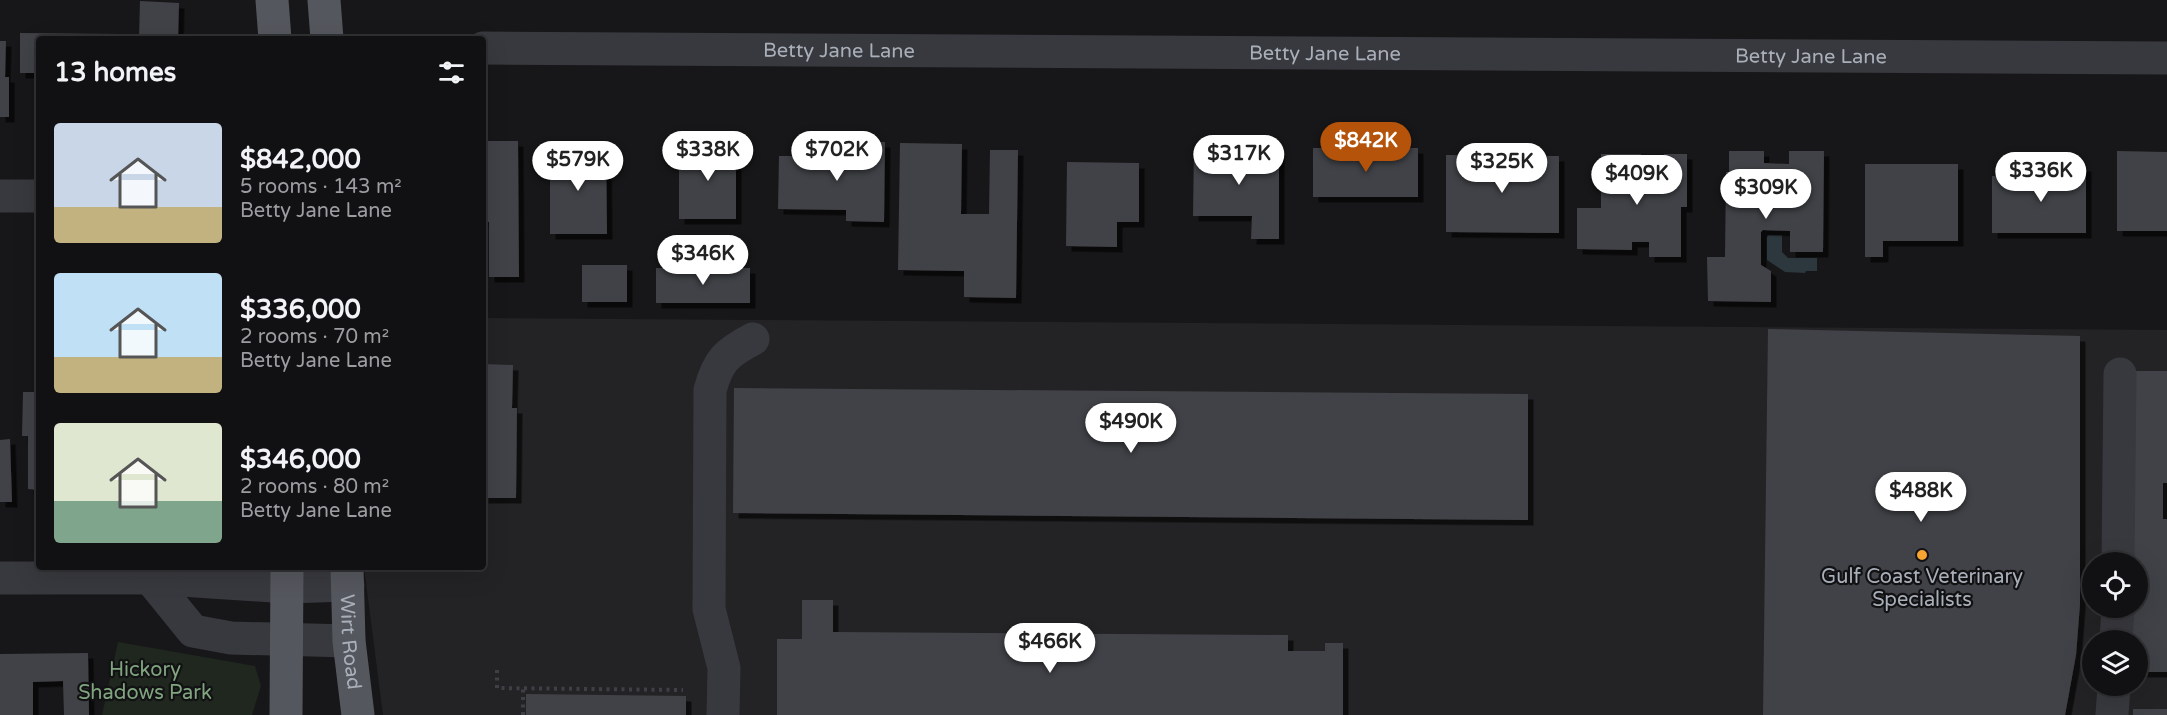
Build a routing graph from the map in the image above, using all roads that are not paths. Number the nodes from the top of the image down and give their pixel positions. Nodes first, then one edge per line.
1 (272, 0) edge
2 (324, 0) edge
3 (275, 36) edge
4 (327, 36) edge
5 (486, 48) edge
6 (2167, 58) edge
7 (0, 196) edge
8 (36, 196) edge
9 (753, 339) dead end
10 (2120, 374) dead end
11 (2118, 552) edge
12 (348, 576) edge
13 (287, 577) edge
14 (150, 578) junction
15 (0, 579) edge
16 (288, 638) junction
17 (349, 641) junction
18 (2113, 696) edge
19 (286, 715) edge
20 (358, 715) edge
21 (723, 715) edge
22 (2112, 715) edge

1 - 3 main road
2 - 4 main road
5 - 6 street, Betty Jane Lane
7 - 8 street
9 - 21 street
10 - 11 street
12 - 13 street
12 - 17 main road, Wirt Road
13 - 14 street
13 - 16 main road
14 - 15 street
14 - 16 street
16 - 17 street
16 - 19 main road
17 - 20 main road, Wirt Road
18 - 22 street

